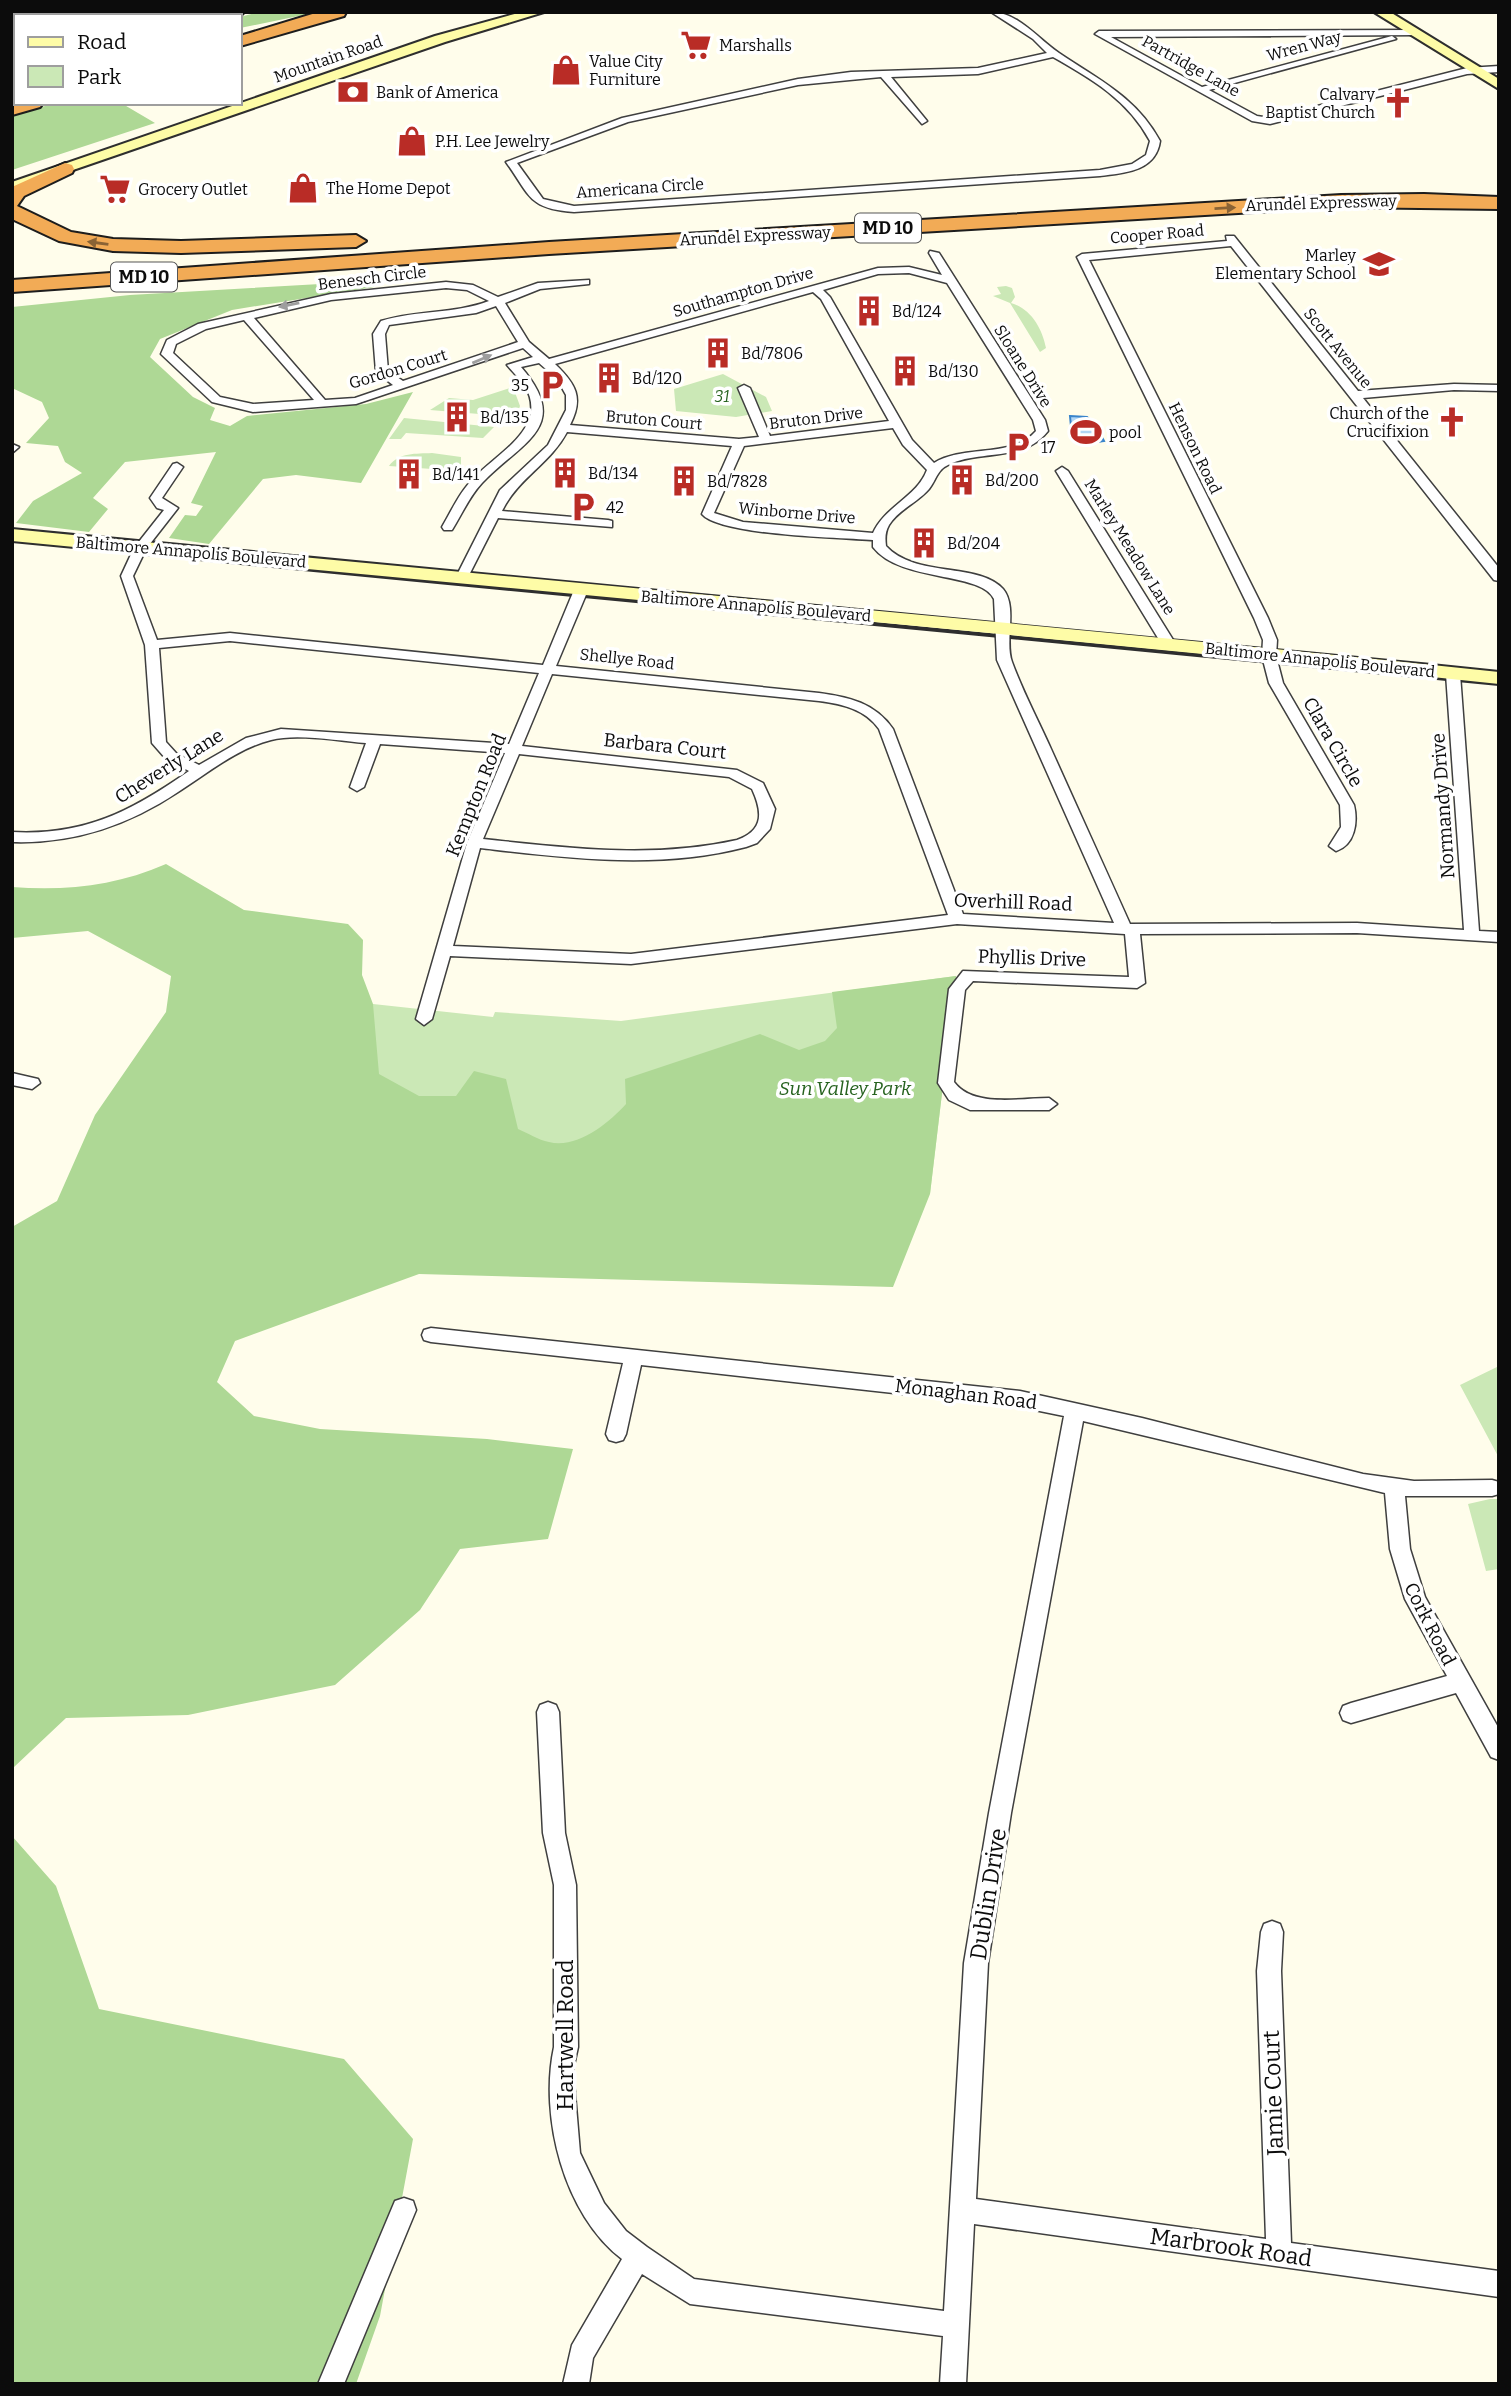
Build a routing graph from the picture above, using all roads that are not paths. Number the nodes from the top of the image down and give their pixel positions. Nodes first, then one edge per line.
1 (329, 12) edge
2 (338, 12) edge
3 (501, 12) edge
4 (538, 12) edge
5 (995, 12) edge
6 (1380, 12) edge
7 (242, 31) edge
8 (1415, 33) junction
9 (242, 40) edge
10 (1054, 54) junction
11 (1499, 69) edge
12 (1479, 70) junction
13 (884, 74) junction
14 (1499, 85) edge
15 (1200, 90) junction
16 (242, 99) edge
17 (225, 105) edge
18 (922, 121) dead end
19 (59, 166) junction
20 (12, 176) edge
21 (12, 187) edge
22 (1499, 190) edge
23 (1499, 203) edge
24 (16, 210) edge
25 (704, 226) junction
26 (1232, 240) joint
27 (934, 253) dead end
28 (1082, 257) joint
29 (12, 266) edge
30 (277, 268) junction
31 (950, 280) junction
32 (585, 282) dead end
33 (12, 286) edge
34 (815, 288) junction
35 (12, 296) edge
36 (499, 302) junction
37 (246, 314) junction
38 (525, 344) junction
39 (543, 361) junction
40 (399, 384) junction
41 (1499, 387) edge
42 (744, 388) dead end
43 (1357, 395) junction
44 (323, 404) junction
45 (236, 406) joint
46 (896, 424) junction
47 (565, 428) junction
48 (766, 440) junction
49 (739, 443) junction
50 (496, 464) junction
51 (177, 467) dead end
52 (933, 469) junction
53 (1062, 471) dead end
54 (525, 472) junction
55 (493, 514) junction
56 (608, 524) dead end
57 (448, 527) dead end
58 (12, 535) edge
59 (878, 537) junction
60 (140, 548) junction
61 (1499, 577) edge
62 (461, 579) junction
63 (580, 590) junction
64 (1000, 628) junction
65 (1168, 643) junction
66 (152, 645) junction
67 (1269, 656) junction
68 (547, 669) junction
69 (1453, 674) junction
70 (1499, 678) edge
71 (375, 739) junction
72 (515, 749) junction
73 (198, 770) junction
74 (357, 787) dead end
75 (12, 837) edge
76 (474, 843) junction
77 (1336, 846) dead end
78 (957, 919) junction
79 (1128, 929) junction
80 (1472, 934) junction
81 (1499, 937) edge
82 (444, 951) junction
83 (425, 1019) dead end
84 (12, 1079) edge
85 (33, 1083) dead end
86 (1049, 1104) dead end
87 (432, 1335) dead end
88 (635, 1357) junction
89 (1075, 1410) junction
90 (616, 1434) dead end
91 (1394, 1487) junction
92 (1492, 1488) dead end
93 (1460, 1682) junction
94 (548, 1713) dead end
95 (1351, 1713) dead end
96 (1499, 1750) edge
97 (1272, 1932) dead end
98 (404, 2210) dead end
99 (963, 2210) junction
100 (1279, 2253) junction
101 (638, 2256) junction
102 (1499, 2284) edge
103 (957, 2325) junction
104 (331, 2384) edge
105 (576, 2384) edge
106 (953, 2384) edge

1 - 7 highway
2 - 9 highway
3 - 16 main road, Mountain Road
4 - 19 main road, Mountain Road
5 - 10 street, Americana Circle
6 - 8 main road
8 - 12 main road
8 - 15 street, Wren Way
8 - 15 street, Partridge Lane
10 - 13 street, Americana Circle
10 - 13 street, Americana Circle
11 - 12 street
12 - 14 main road
12 - 15 street, Partridge Lane
13 - 18 street
17 - 19 main road, Mountain Road
19 - 20 highway
19 - 21 main road, Mountain Road
19 - 24 highway
22 - 25 highway, Arundel Expressway / MD 10
30 -> 23 highway, Arundel Expressway / MD 10
25 -> 24 highway
25 - 29 highway, Arundel Expressway / MD 10
26 - 28 street, Cooper Road
26 - 43 street, Scott Avenue
27 - 31 street, Sloane Drive
28 - 67 street, Henson Road
30 - 33 highway, Arundel Expressway / MD 10
30 - 35 highway
31 - 34 street, Southampton Drive
31 - 52 street, Sloane Drive
32 - 36 street
34 - 39 street, Southampton Drive
34 - 46 street
36 -> 37 street, Benesch Circle
36 - 38 street
36 - 40 street
37 - 44 street
37 - 45 street, Benesch Circle
38 - 39 street
40 -> 38 street, Gordon Court
39 - 47 street
39 - 50 street, Southampton Drive
40 - 44 street, Gordon Court
41 - 43 street
42 - 48 street
43 - 61 street, Scott Avenue
44 - 45 street, Gordon Court
46 - 48 street, Bruton Drive
46 - 52 street
47 - 49 street, Bruton Court
47 - 54 street
48 - 49 street, Bruton Drive
49 - 59 street, Winborne Drive
50 - 54 street
50 - 57 street
51 - 60 street
52 - 59 street
53 - 65 street, Marley Meadow Lane
54 - 55 street
55 - 56 street
55 - 62 street
58 - 60 main road, Baltimore Annapolis Boulevard
59 - 64 street, Phyllis Drive
60 - 62 main road, Baltimore Annapolis Boulevard
60 - 66 street
62 - 63 main road, Baltimore Annapolis Boulevard
63 - 64 main road, Baltimore Annapolis Boulevard
63 - 68 street, Kempton Road
64 - 65 main road, Baltimore Annapolis Boulevard
64 - 79 street, Phyllis Drive
65 - 67 main road, Baltimore Annapolis Boulevard
66 - 68 street, Shellye Road
66 - 73 street
67 - 69 main road, Baltimore Annapolis Boulevard
67 - 77 street, Clara Circle
68 - 72 street, Kempton Road
68 - 78 street, Shellye Road
69 - 70 main road, Baltimore Annapolis Boulevard
69 - 80 street, Normandy Drive
71 - 72 street, Cheverly Lane
71 - 73 street, Cheverly Lane
71 - 74 street
72 - 76 street, Kempton Road
72 - 76 street, Barbara Court
73 - 75 street, Cheverly Lane
76 - 82 street, Kempton Road
78 - 79 street, Overhill Road
78 - 82 street, Overhill Road
79 - 80 street, Overhill Road
79 - 86 street, Phyllis Drive
80 - 81 street, Overhill Road
82 - 83 street, Kempton Road
84 - 85 street
87 - 88 street, Monaghan Road
88 - 89 street, Monaghan Road
88 - 90 street
89 - 91 street, Monaghan Road
89 - 99 street, Dublin Drive
91 - 92 street, Monaghan Road
91 - 93 street, Cork Road
93 - 95 street
93 - 96 street, Cork Road
94 - 101 street, Hartwell Road
97 - 100 street, Jamie Court
98 - 104 street
99 - 100 street, Marbrook Road
99 - 103 street, Dublin Drive
100 - 102 street, Marbrook Road
101 - 103 street, Hartwell Road
101 - 105 street
103 - 106 street, Dublin Drive

